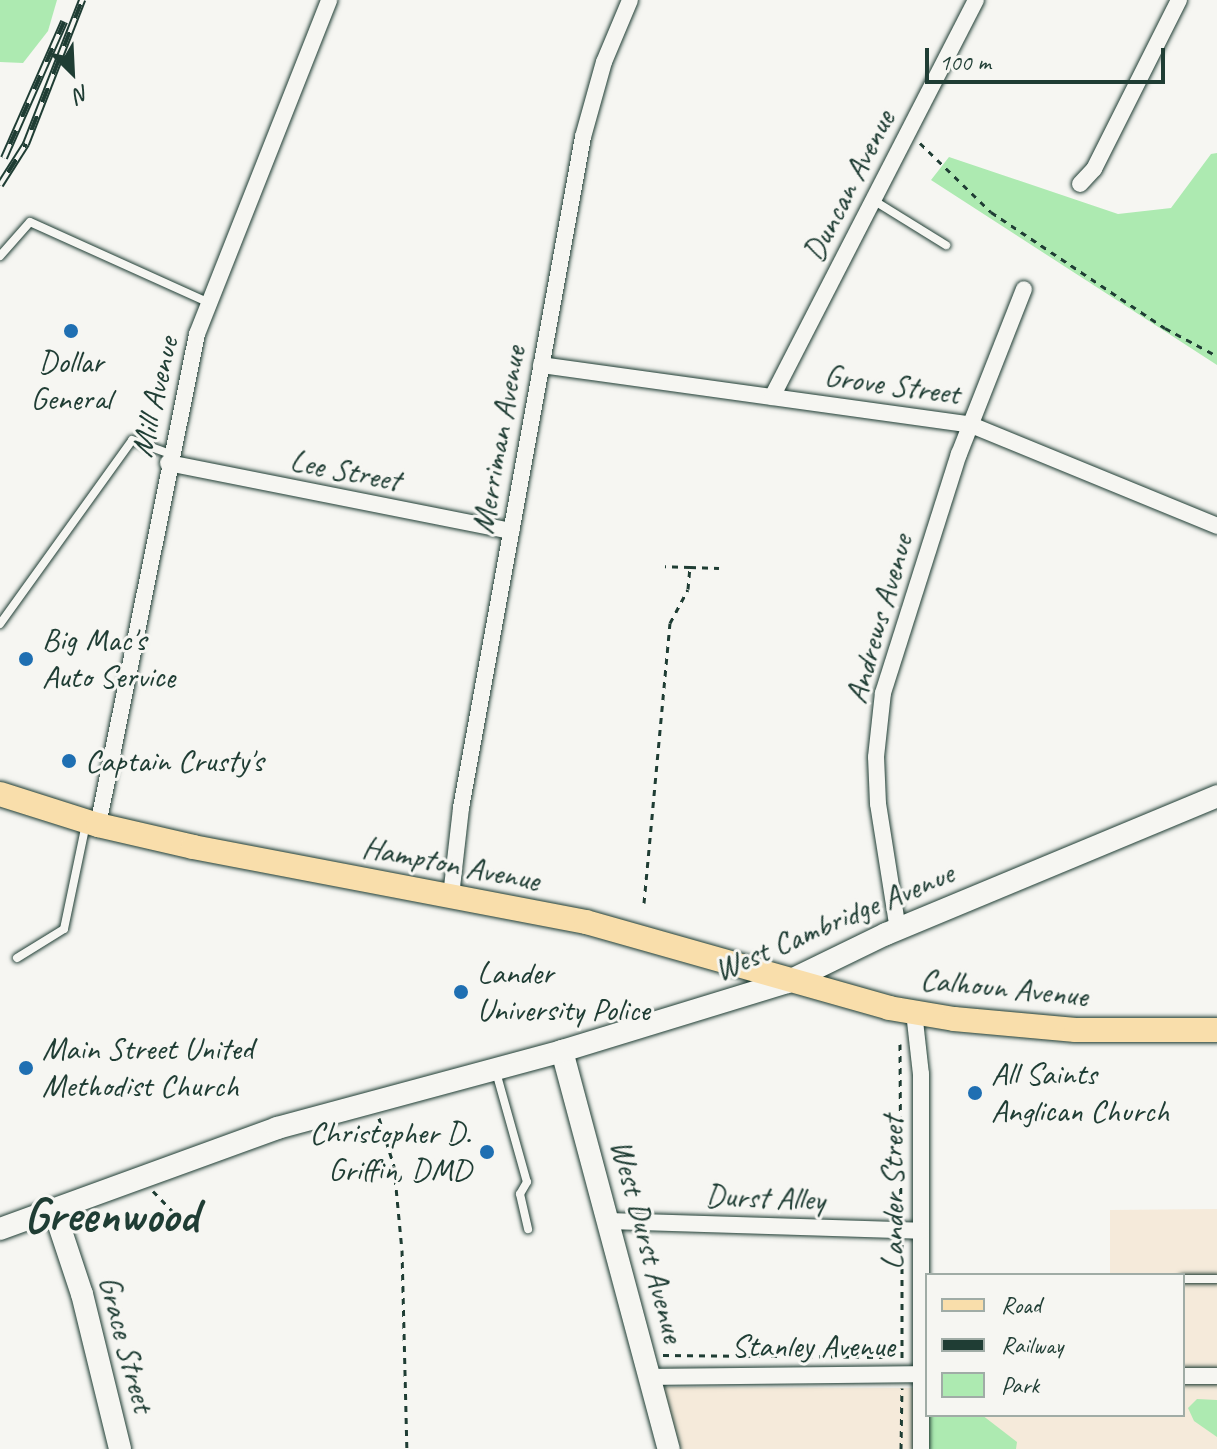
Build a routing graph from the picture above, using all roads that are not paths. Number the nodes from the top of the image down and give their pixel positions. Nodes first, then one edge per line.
1 (329, 0) edge
2 (630, 0) edge
3 (976, 0) edge
4 (1179, 0) edge
5 (1080, 184) dead end
6 (873, 200) junction
7 (946, 245) dead end
8 (0, 256) edge
9 (1024, 289) dead end
10 (210, 303) junction
11 (541, 365) junction
12 (772, 397) junction
13 (971, 425) junction
14 (169, 458) junction
15 (1217, 526) edge
16 (511, 531) junction
17 (0, 624) edge
18 (0, 794) edge
19 (1217, 796) edge
20 (92, 823) junction
21 (451, 896) junction
22 (898, 930) junction
23 (17, 958) dead end
24 (787, 982) junction
25 (914, 1012) junction
26 (1217, 1030) edge
27 (562, 1051) junction
28 (494, 1068) junction
29 (54, 1210) junction
30 (608, 1221) junction
31 (0, 1229) edge
32 (528, 1229) dead end
33 (921, 1231) junction
34 (1185, 1279) edge
35 (1217, 1279) edge
36 (923, 1369) edge
37 (1185, 1376) edge
38 (1217, 1376) edge
39 (651, 1377) junction
40 (120, 1449) edge
41 (669, 1449) edge
42 (921, 1449) edge

1 - 10 street, Mill Avenue
2 - 11 street, Merriman Avenue
3 - 6 street, Duncan Avenue
4 - 5 street
6 - 7 lane
6 - 12 street, Duncan Avenue
8 - 10 lane
9 - 13 street, Andrews Avenue
10 - 14 street, Mill Avenue
11 - 12 street, Grove Street
11 - 16 street, Merriman Avenue
12 - 13 street, Grove Street
13 - 15 street, Grove Street
13 - 22 street, Andrews Avenue
14 - 16 street, Lee Street
14 - 17 lane
14 - 20 street, Mill Avenue
16 - 21 street, Merriman Avenue
18 - 20 main road, Hampton Avenue
19 - 22 main road, West Cambridge Avenue
20 - 21 main road, Hampton Avenue
20 - 23 lane
21 - 24 main road, Hampton Avenue
22 - 24 main road, West Cambridge Avenue
24 - 25 main road, Calhoun Avenue
24 - 27 main road, West Cambridge Avenue
25 - 26 main road, Calhoun Avenue
25 - 33 street, Lander Street
27 - 28 main road, West Cambridge Avenue
27 - 30 main road, West Durst Avenue
28 - 29 main road, West Cambridge Avenue
28 - 32 lane
29 - 31 main road, West Cambridge Avenue
29 - 40 main road, Grace Street
30 - 33 street, Durst Alley
30 - 39 main road, West Durst Avenue
33 - 36 street, Lander Street
34 - 35 lane
36 - 39 street, Stanley Avenue
36 - 42 street, Lander Street
37 - 38 street
39 - 41 main road, West Durst Avenue

